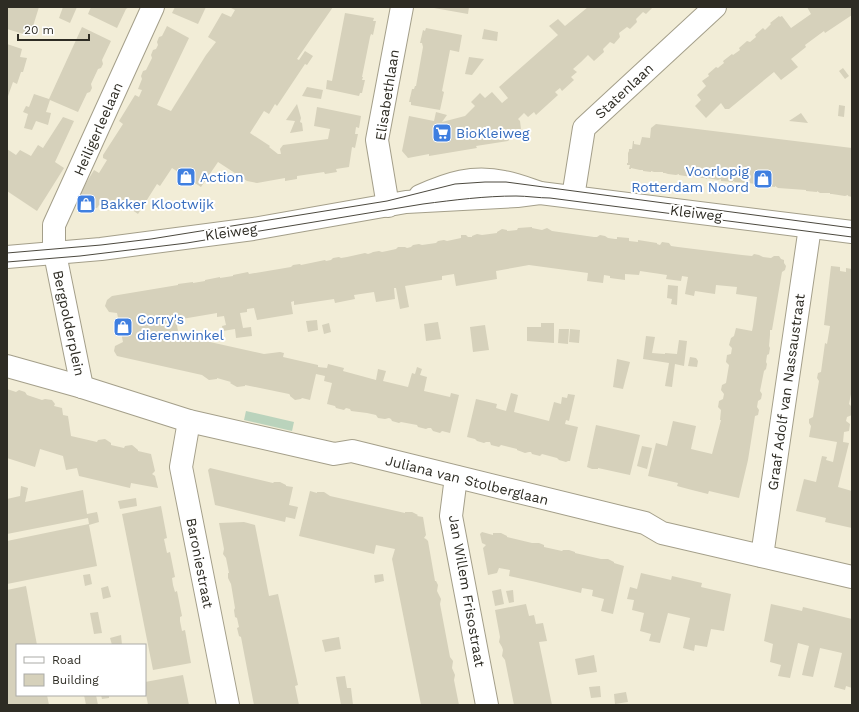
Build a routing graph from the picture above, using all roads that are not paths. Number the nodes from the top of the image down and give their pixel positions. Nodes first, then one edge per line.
1 (153, 7) edge
2 (402, 7) edge
3 (715, 7) edge
4 (573, 197) junction
5 (397, 204) junction
6 (810, 227) junction
7 (852, 232) edge
8 (7, 247) edge
9 (54, 253) junction
10 (7, 257) edge
11 (7, 366) edge
12 (82, 387) junction
13 (188, 421) junction
14 (456, 477) junction
15 (762, 556) junction
16 (852, 577) edge
17 (228, 705) edge
18 (487, 705) edge

1 - 9 street, Heiligerleelaan
2 - 5 street, Elisabethlaan
3 - 4 street, Statenlaan
4 - 5 street, Kleiweg
4 - 6 street, Kleiweg
5 - 9 street, Kleiweg
6 - 7 street, Kleiweg
6 - 15 street, Graaf Adolf van Nassaustraat
8 - 9 street, Kleiweg
9 - 10 street, Kleiweg
9 - 12 street, Bergpolderplein
11 - 12 street, Bergpolderplein
12 - 13 street, Juliana van Stolberglaan
13 - 14 street, Juliana van Stolberglaan
13 - 17 street, Baroniestraat
14 - 15 street, Juliana van Stolberglaan
14 - 18 street, Jan Willem Frisostraat
15 - 16 street, Juliana van Stolberglaan

